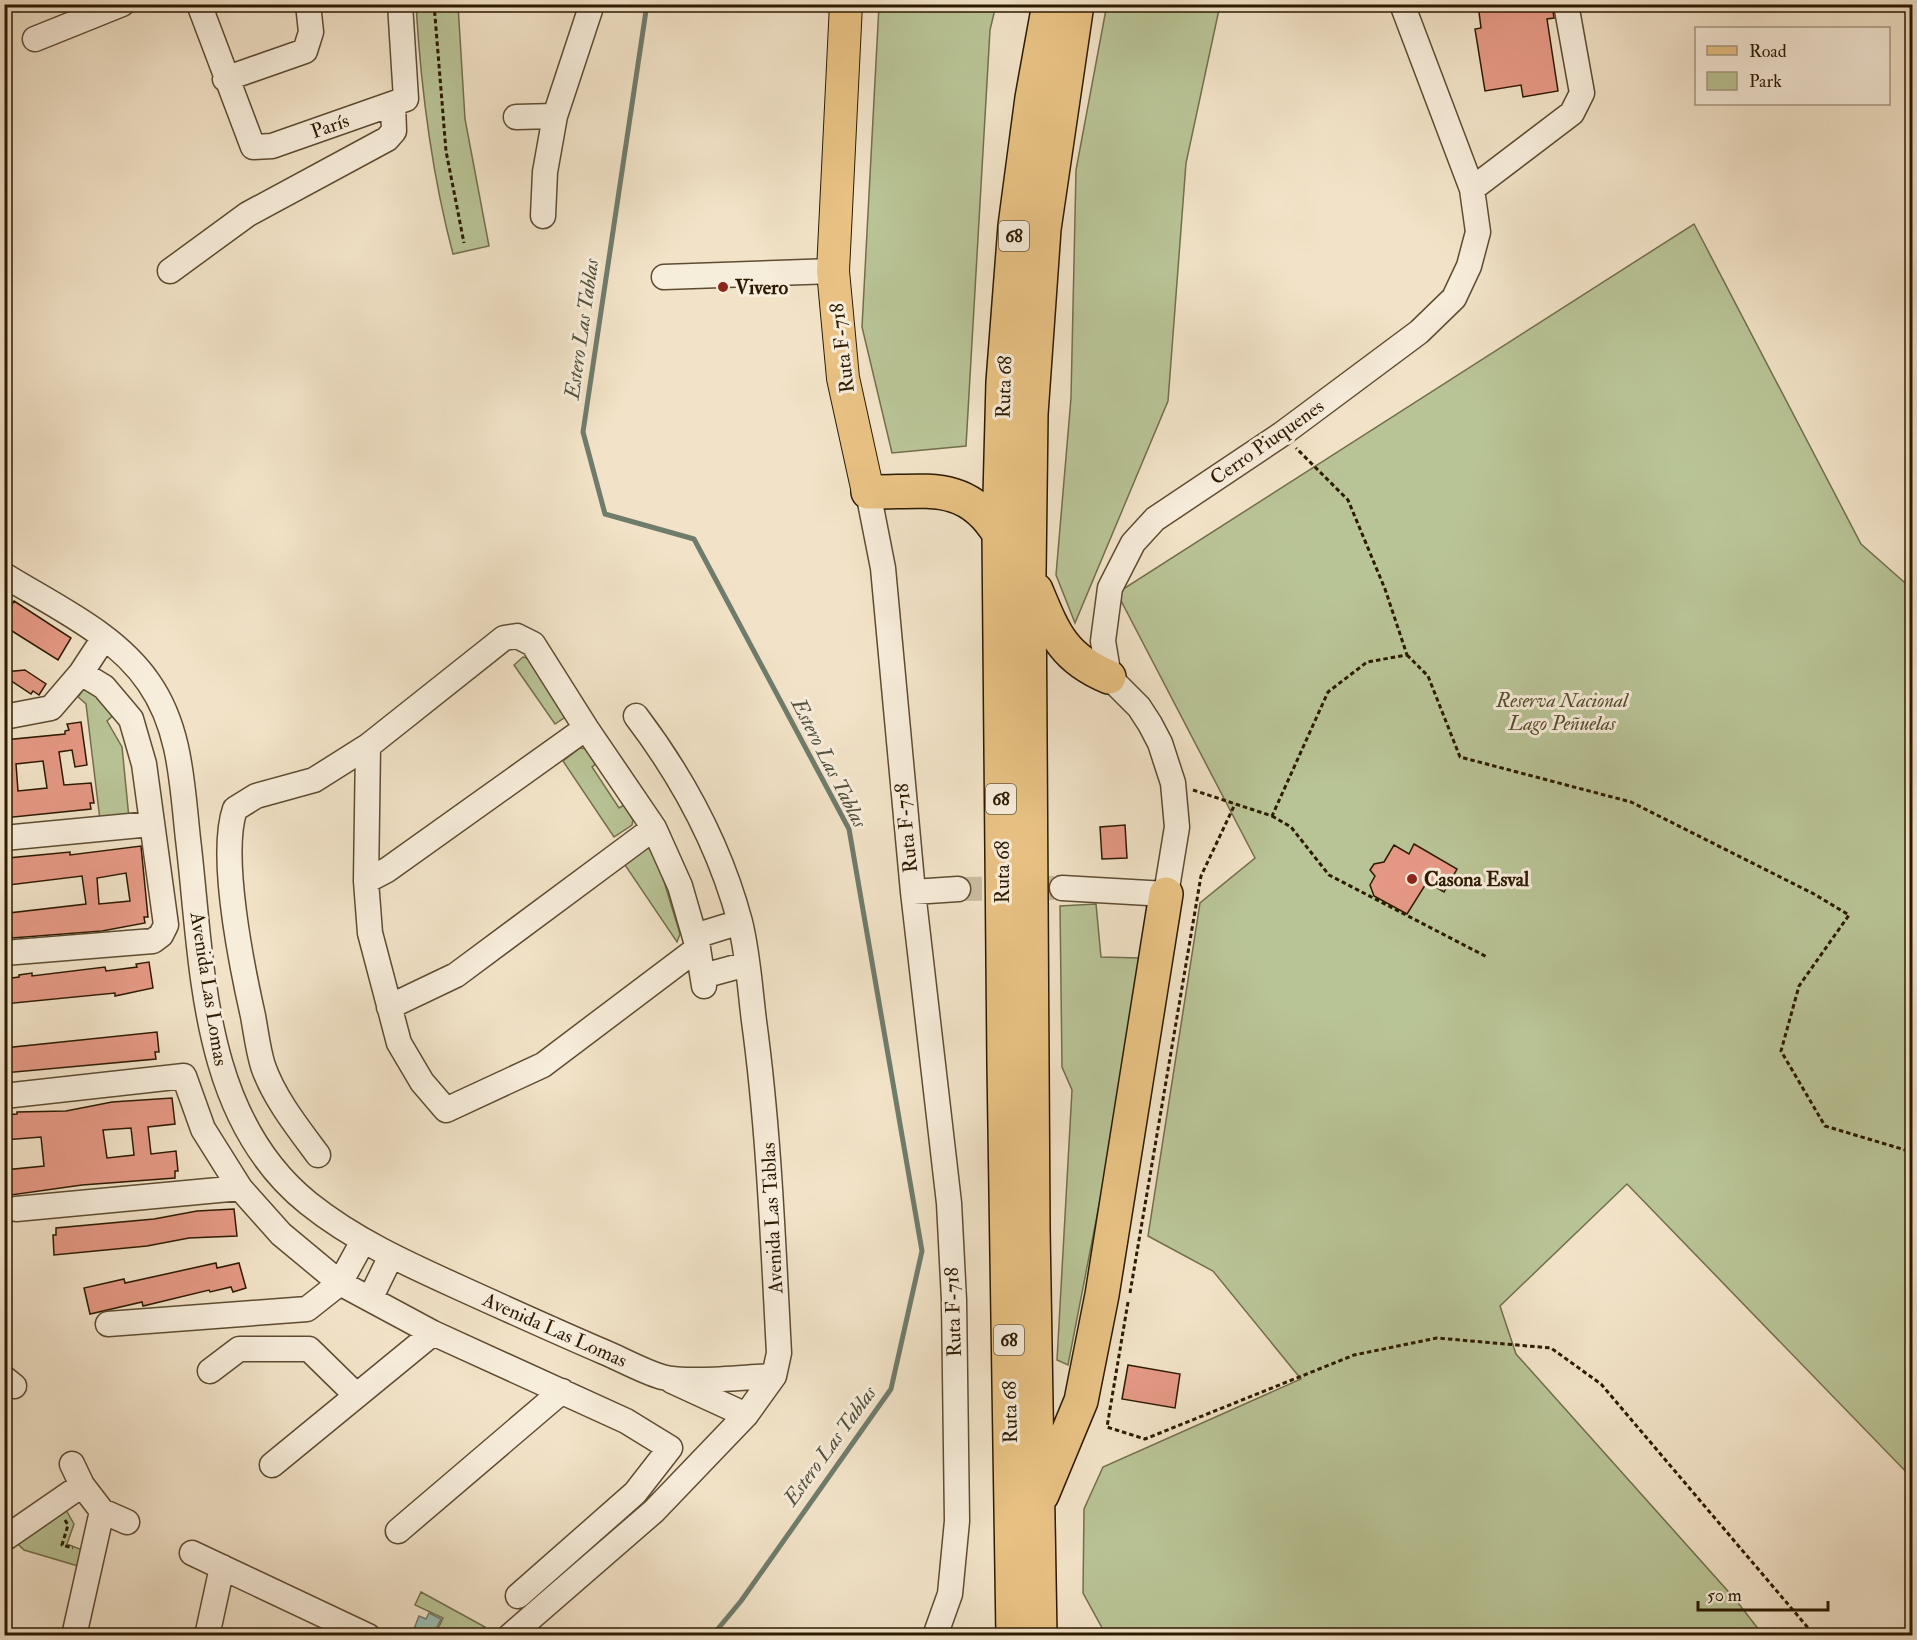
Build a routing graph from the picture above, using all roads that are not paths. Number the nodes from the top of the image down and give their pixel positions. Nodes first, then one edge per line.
1 (122, 4) edge
2 (199, 4) edge
3 (308, 4) edge
4 (400, 4) edge
5 (592, 4) edge
6 (1049, 4) edge
7 (1077, 4) edge
8 (1402, 4) edge
9 (1566, 4) edge
10 (845, 13) edge
11 (35, 39) dead end
12 (225, 79) junction
13 (400, 102) junction
14 (555, 116) junction
15 (516, 117) dead end
16 (1472, 189) junction
17 (543, 216) dead end
18 (170, 271) dead end
19 (833, 271) junction
20 (664, 277) dead end
21 (1003, 440) junction
22 (868, 492) junction
23 (956, 494) junction
24 (999, 534) junction
25 (1029, 573) junction
26 (4, 575) edge
27 (110, 642) junction
28 (1109, 677) junction
29 (88, 678) junction
30 (636, 716) dead end
31 (4, 717) edge
32 (586, 729) junction
33 (368, 746) junction
34 (151, 824) junction
35 (654, 828) junction
36 (4, 838) edge
37 (366, 881) junction
38 (1062, 888) tunnel mouth
39 (958, 889) tunnel mouth
40 (913, 892) junction
41 (1166, 894) junction
42 (740, 922) junction
43 (697, 942) junction
44 (4, 953) edge
45 (747, 964) junction
46 (389, 1007) junction
47 (4, 1095) edge
48 (318, 1155) dead end
49 (240, 1188) junction
50 (16, 1209) dead end
51 (363, 1241) junction
52 (391, 1256) junction
53 (340, 1283) junction
54 (370, 1299) junction
55 (108, 1324) dead end
56 (434, 1333) junction
57 (210, 1371) dead end
58 (774, 1376) junction
59 (663, 1377) junction
60 (562, 1391) junction
61 (356, 1395) junction
62 (747, 1415) junction
63 (272, 1465) dead end
64 (1037, 1508) junction
65 (102, 1511) junction
66 (127, 1522) dead end
67 (398, 1531) dead end
68 (4, 1539) edge
69 (192, 1554) dead end
70 (222, 1567) junction
71 (518, 1596) dead end
72 (1012, 1629) edge
73 (74, 1635) edge
74 (207, 1635) edge
75 (368, 1635) edge
76 (510, 1635) edge
77 (935, 1635) edge
78 (1040, 1635) edge

1 - 11 street
2 - 12 street
3 - 12 street
4 - 13 street
5 - 14 street
6 - 21 highway, Ruta 68 / 68
7 - 25 highway, Ruta 68 / 68
8 - 16 street, Cerro Piuquenes
9 - 16 street
10 - 19 main road, Ruta F-718
12 - 13 street, París
13 - 18 street
14 - 15 street
14 - 17 street
16 - 28 street, Cerro Piuquenes
19 - 20 street
19 - 22 main road, Ruta F-718
21 - 23 highway
21 - 24 highway, Ruta 68 / 68
22 - 23 highway
22 - 40 street, Ruta F-718
23 - 24 highway
24 - 72 highway, Ruta 68 / 68
25 - 28 highway
25 - 64 highway, Ruta 68 / 68
26 - 27 street, Avenida Las Lomas
27 - 29 street
27 - 51 street, Avenida Las Lomas
28 - 41 street
29 - 31 street
29 - 34 street
30 - 42 street, Avenida Las Tablas
32 - 33 street
32 - 35 street
32 - 37 street
33 - 37 street
33 - 48 street
34 - 36 street
34 - 44 street
35 - 43 street
35 - 46 street
37 - 46 street
38 - 41 street
39 - 40 street
40 - 77 street, Ruta F-718
41 - 64 highway
42 - 43 street
42 - 45 street, Avenida Las Tablas
43 - 45 street
43 - 46 street
45 - 58 street, Avenida Las Tablas
47 - 49 street
49 - 50 street
49 - 53 street
51 - 52 street, Avenida Las Lomas
51 - 53 street
52 - 54 street
52 - 59 street, Avenida Las Lomas
53 - 54 street
53 - 55 street
54 - 56 street
56 - 60 street
56 - 61 street
57 - 61 street
58 - 59 street, Avenida Las Lomas
58 - 62 street, Avenida Las Tablas
59 - 62 street, Avenida Las Lomas
60 - 67 street
60 - 71 street
61 - 63 street
62 - 76 street, Avenida Las Tablas
64 - 78 highway, Ruta 68 / 68
65 - 66 street
65 - 68 street
65 - 73 street
69 - 70 street
70 - 74 street
70 - 75 street

